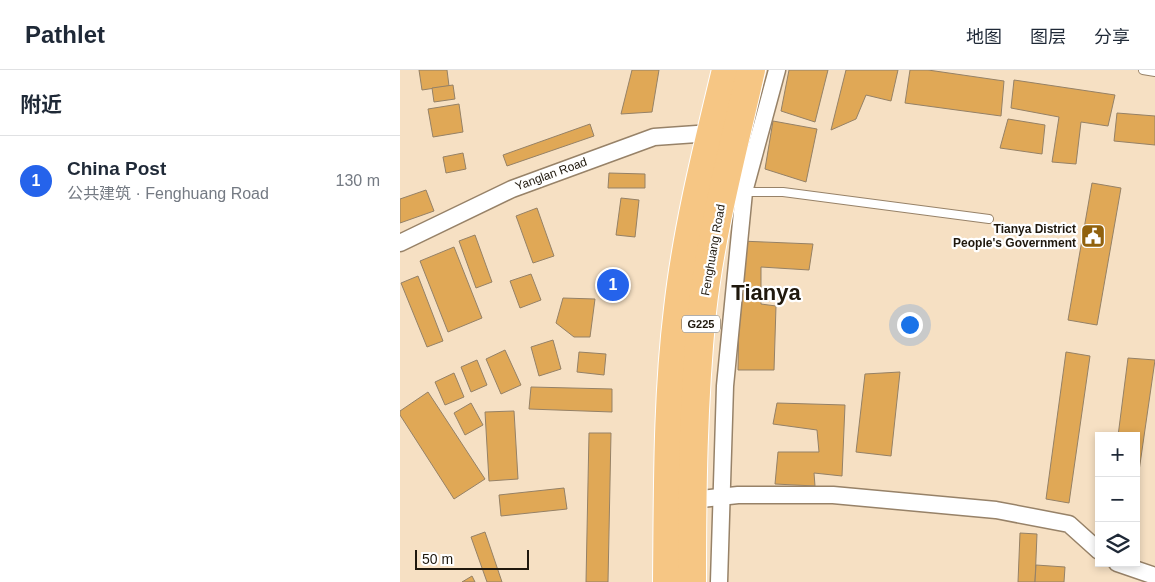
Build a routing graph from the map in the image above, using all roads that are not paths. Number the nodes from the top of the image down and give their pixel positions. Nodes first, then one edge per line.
1 (726, 70) edge
2 (751, 70) edge
3 (777, 70) edge
4 (1144, 70) edge
5 (1155, 72) edge
6 (711, 133) junction
7 (733, 193) junction
8 (989, 219) dead end
9 (400, 243) edge
10 (720, 497) junction
11 (692, 500) junction
12 (1095, 547) edge
13 (1129, 567) edge
14 (1155, 576) edge
15 (667, 582) edge
16 (692, 582) edge
17 (719, 582) edge

1 - 6 highway, Fenghuang Road / G225
2 - 7 highway, Fenghuang Road / G225
3 - 7 street
4 - 5 lane
6 - 9 street, Yanglan Road
6 - 15 highway, Fenghuang Road / G225
7 - 8 lane
7 - 10 street
7 - 11 highway, Fenghuang Road / G225
10 - 11 street
10 - 12 street
10 - 17 street
11 - 16 highway, Fenghuang Road / G225
13 - 14 street

